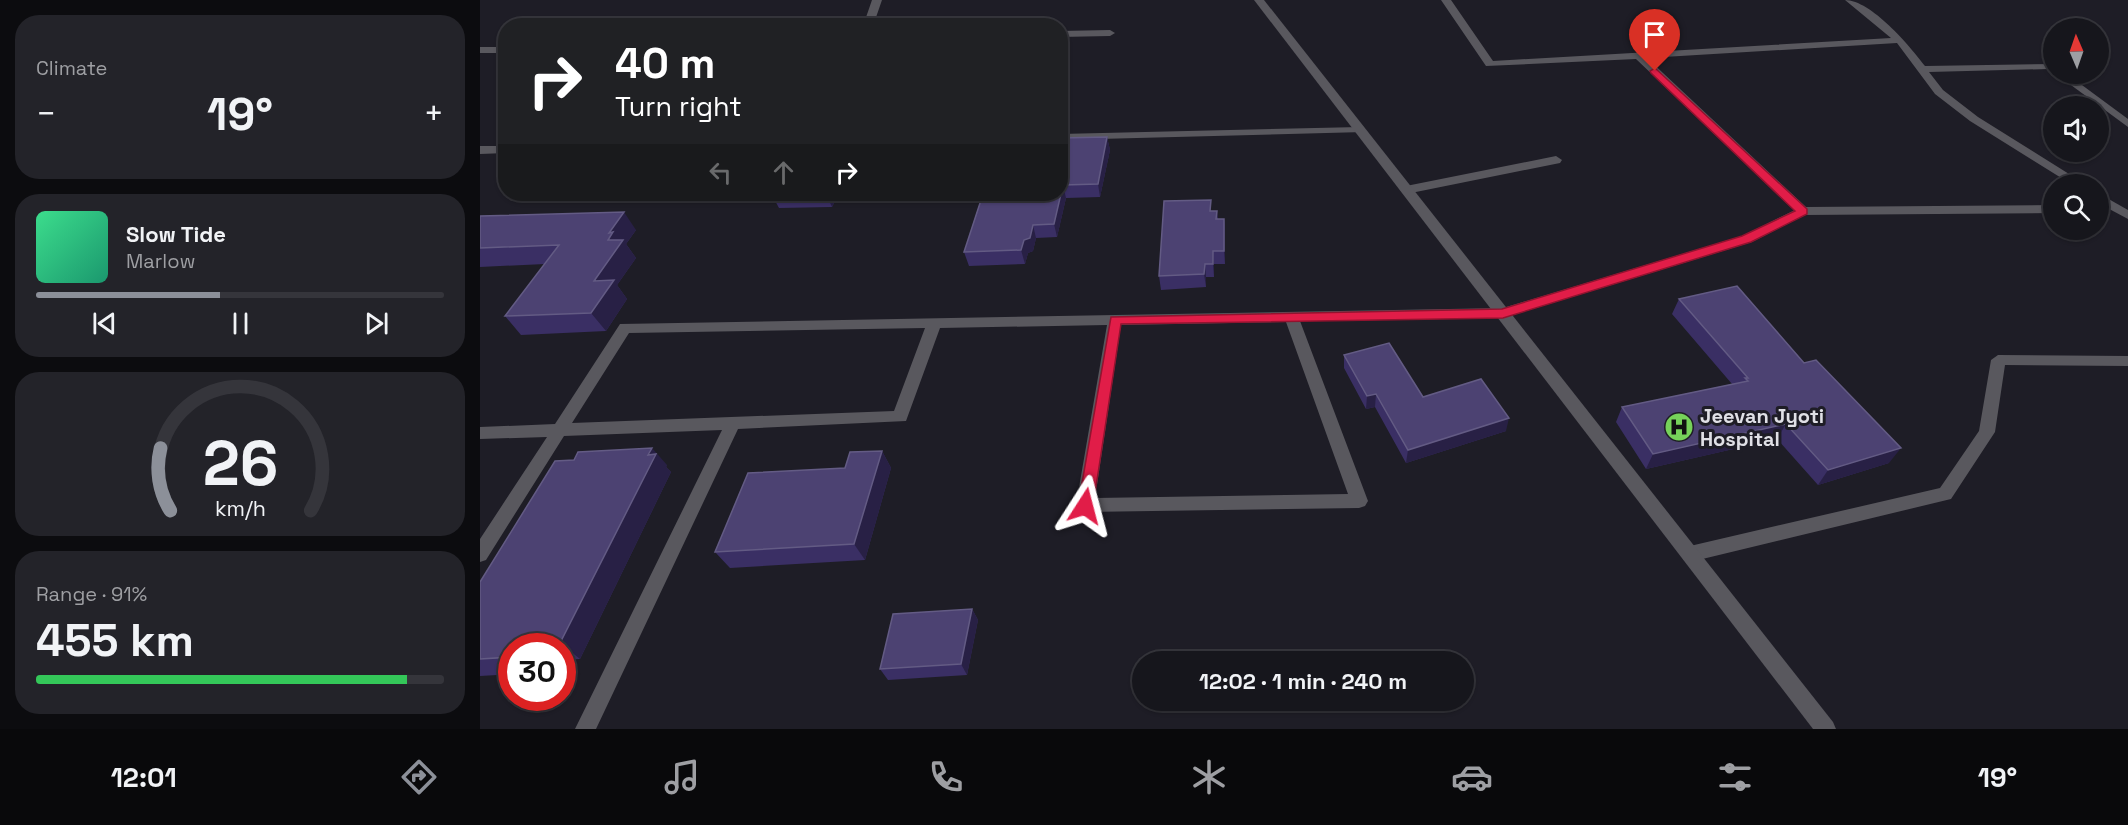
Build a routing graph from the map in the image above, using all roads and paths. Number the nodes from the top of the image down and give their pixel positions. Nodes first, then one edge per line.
1 (877, 0) edge
2 (1258, 0) edge
3 (1446, 0) edge
4 (1850, 0) edge
5 (871, 18) edge
6 (1110, 33) dead end
7 (1068, 34) edge
8 (1900, 40) junction
9 (480, 50) edge
10 (498, 50) edge
11 (1638, 55) junction
12 (2043, 66) edge
13 (1922, 69) junction
14 (2074, 84) edge
15 (2128, 124) edge
16 (1360, 130) junction
17 (1068, 137) edge
18 (498, 149) edge
19 (480, 150) edge
20 (1556, 160) dead end
21 (2063, 174) edge
22 (1406, 190) junction
23 (2109, 204) edge
24 (2043, 209) edge
25 (1803, 211) junction
26 (2123, 212) edge
27 (1503, 314) junction
28 (1291, 317) junction
29 (1116, 320) junction
30 (934, 323) junction
31 (2128, 361) edge
32 (733, 423) junction
33 (558, 430) junction
34 (480, 433) edge
35 (480, 554) edge
36 (1690, 555) junction
37 (585, 729) edge
38 (1826, 729) edge

1 - 5 street
2 - 16 street
3 - 11 street
4 - 8 street
6 - 7 street
8 - 11 street
8 - 13 street
9 - 10 street
11 - 25 street
12 - 13 street
13 - 21 street
14 - 15 street
16 - 17 street
16 - 22 street
18 - 19 street
20 - 22 street
22 - 27 street
23 - 26 street
24 - 25 street
25 - 27 street
27 - 28 street
27 - 36 street
28 - 29 street
28 - 29 street
29 - 30 street
30 - 32 street
30 - 33 street
31 - 36 street
32 - 33 street
32 - 37 street
33 - 34 street
33 - 35 street
36 - 38 street

